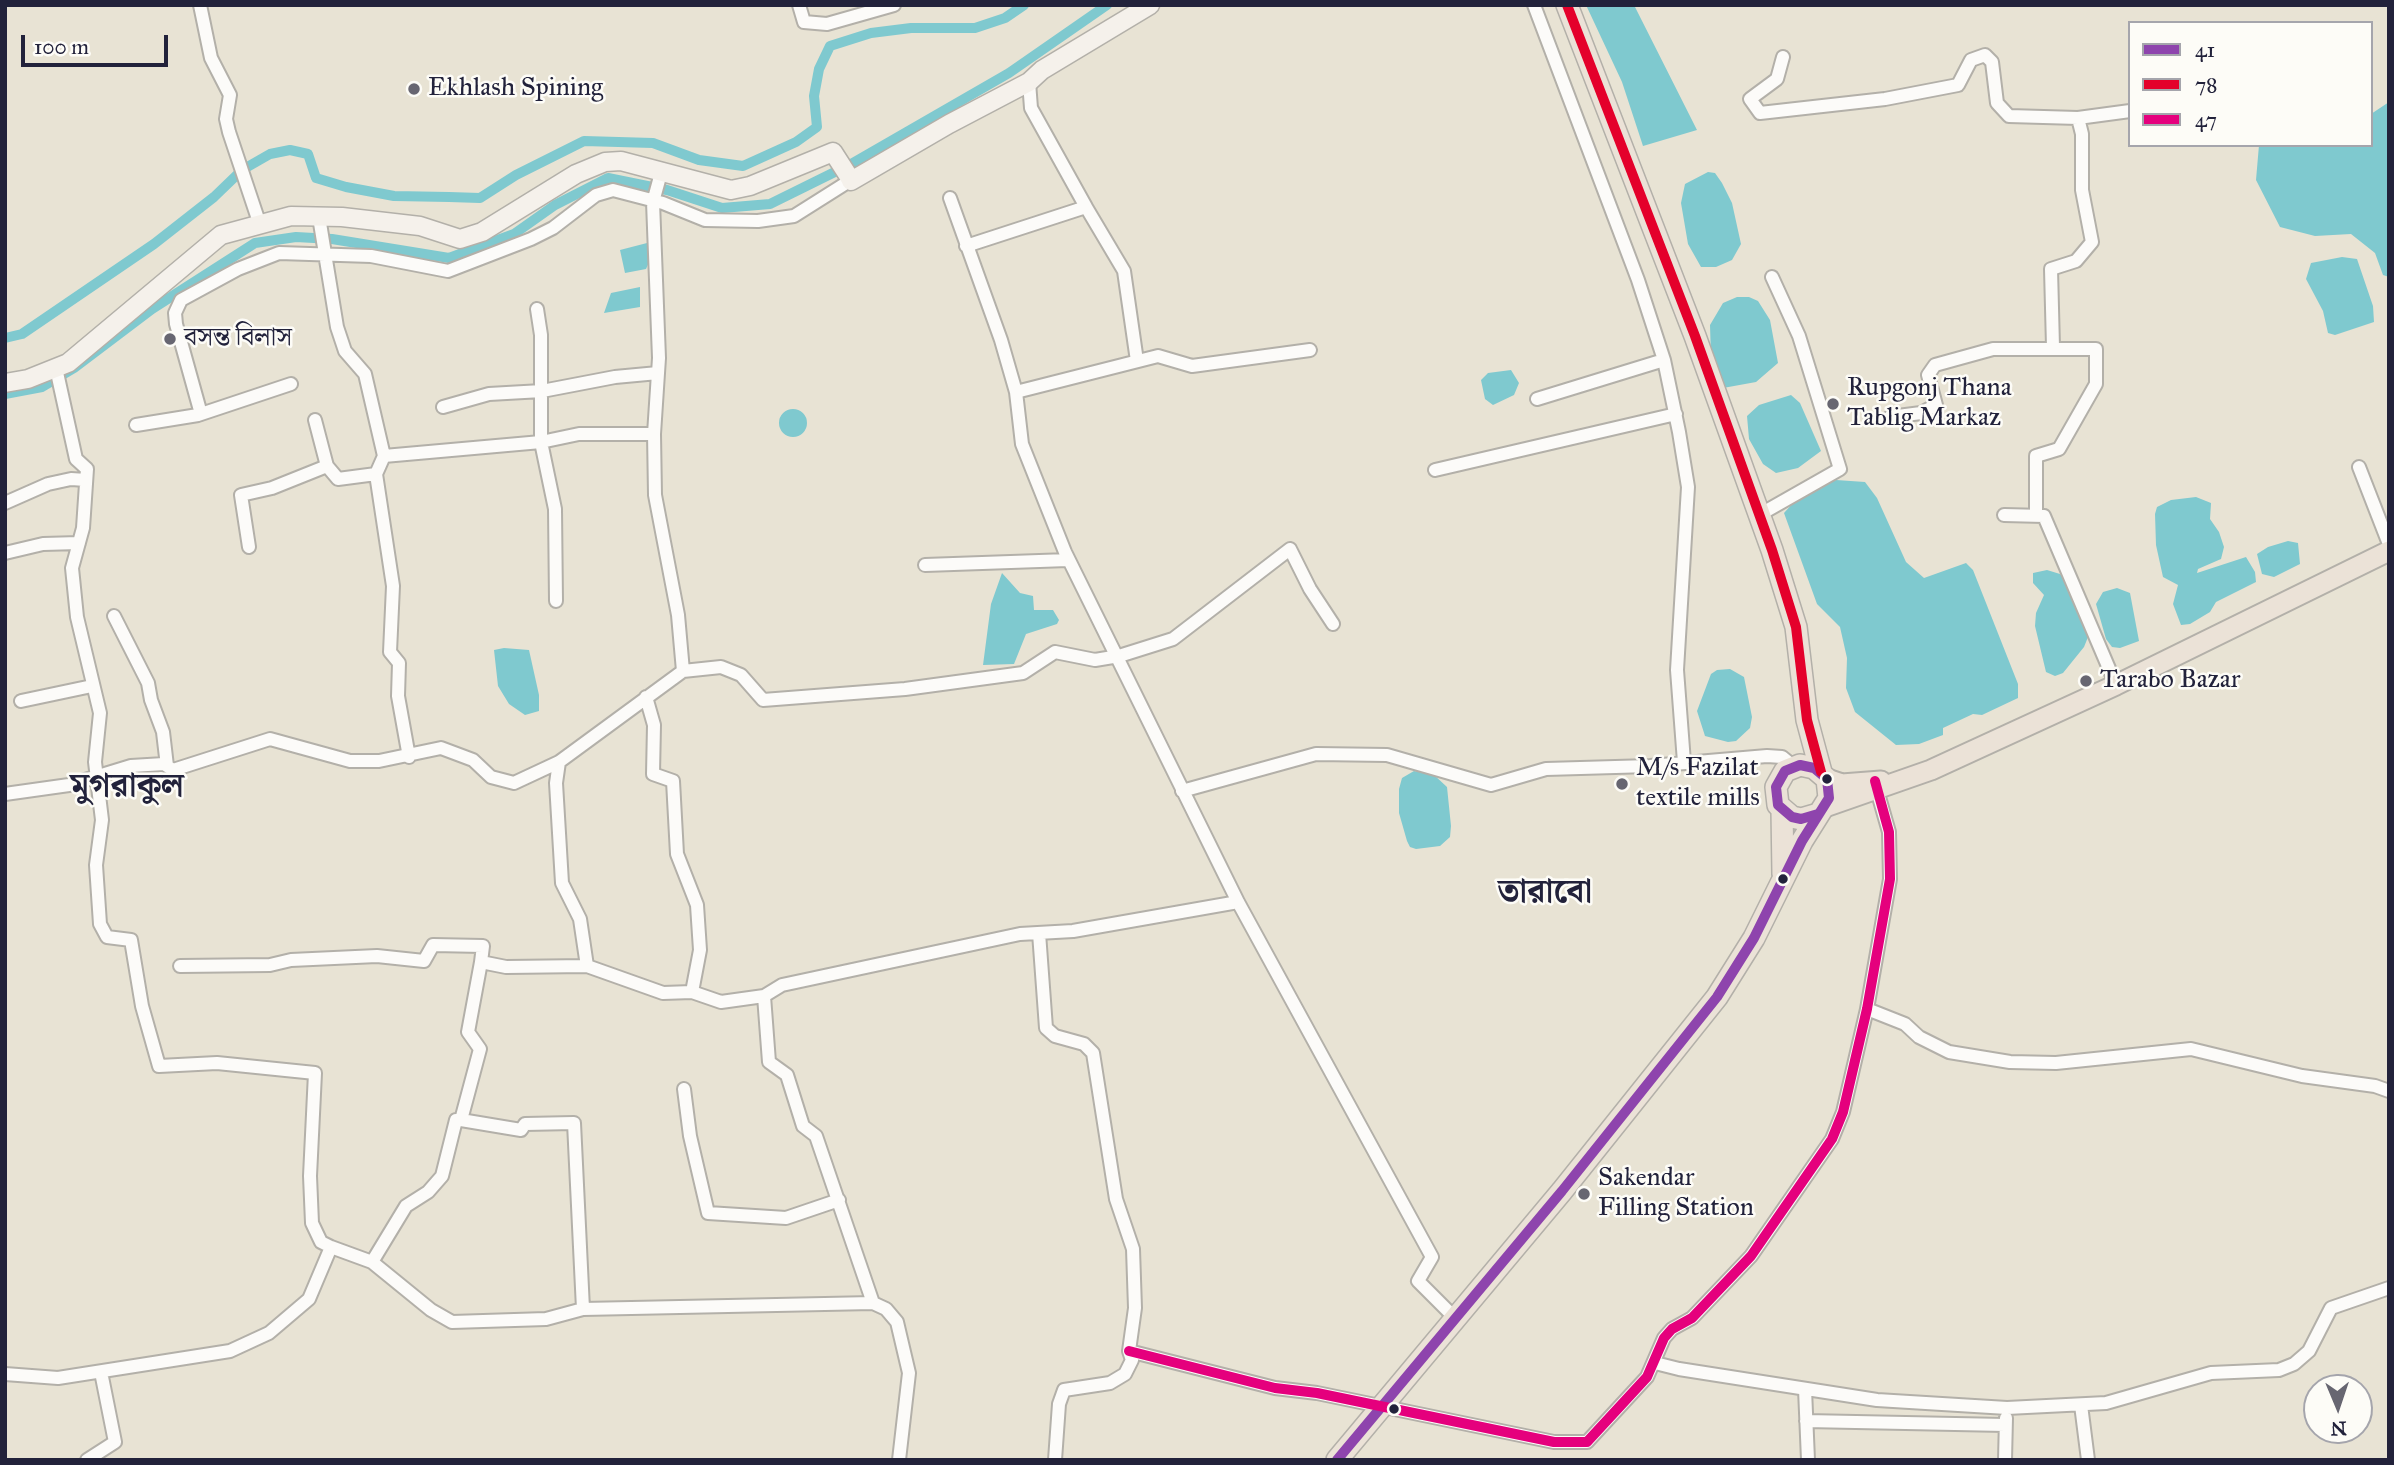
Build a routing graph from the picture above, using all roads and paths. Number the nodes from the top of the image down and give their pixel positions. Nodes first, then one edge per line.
1 (200, 5) edge
2 (799, 5) edge
3 (894, 5) edge
4 (1150, 5) edge
5 (1534, 5) edge
6 (1567, 5) edge
7 (1783, 57) dead end
8 (1029, 82) junction
9 (2128, 111) edge
10 (2078, 118) junction
11 (660, 173) junction
12 (851, 180) junction
13 (950, 198) dead end
14 (654, 200) junction
15 (1086, 207) junction
16 (260, 225) junction
17 (321, 225) junction
18 (966, 246) junction
19 (325, 253) junction
20 (1772, 277) dead end
21 (537, 309) dead end
22 (2053, 347) junction
23 (1310, 350) dead end
24 (1664, 360) junction
25 (1137, 361) junction
26 (56, 368) junction
27 (658, 373) junction
28 (5, 383) edge
29 (291, 384) dead end
30 (542, 391) junction
31 (1016, 392) junction
32 (1537, 399) dead end
33 (443, 407) dead end
34 (201, 414) junction
35 (1676, 414) junction
36 (1890, 417) dead end
37 (315, 420) dead end
38 (136, 425) dead end
39 (654, 434) junction
40 (541, 442) junction
41 (384, 456) junction
42 (327, 466) junction
43 (2359, 467) dead end
44 (1435, 470) dead end
45 (376, 474) junction
46 (86, 480) junction
47 (5, 503) edge
48 (2036, 514) junction
49 (1759, 515) junction
50 (2004, 515) dead end
51 (79, 543) junction
52 (2389, 544) edge
53 (249, 547) dead end
54 (2389, 551) edge
55 (5, 553) edge
56 (1068, 560) junction
57 (925, 565) dead end
58 (556, 601) dead end
59 (114, 616) dead end
60 (1333, 624) dead end
61 (1119, 656) junction
62 (683, 671) junction
63 (2116, 685) junction
64 (92, 686) junction
65 (646, 697) junction
66 (20, 701) dead end
67 (1807, 720) junction
68 (410, 757) junction
69 (559, 762) junction
70 (1684, 762) junction
71 (167, 766) junction
72 (1793, 766) junction
73 (97, 776) junction
74 (1824, 776) junction
75 (1876, 785) junction
76 (1182, 791) junction
77 (5, 793) edge
78 (1782, 810) junction
79 (1822, 811) junction
80 (1783, 879) junction
81 (1238, 902) junction
82 (1039, 933) junction
83 (481, 962) junction
84 (180, 966) dead end
85 (587, 966) junction
86 (692, 992) junction
87 (764, 996) junction
88 (1867, 1009) junction
89 (684, 1089) dead end
90 (2389, 1091) edge
91 (461, 1120) junction
92 (839, 1200) junction
93 (331, 1247) junction
94 (372, 1262) junction
95 (2389, 1288) edge
96 (873, 1303) junction
97 (583, 1309) junction
98 (1455, 1318) junction
99 (1129, 1351) junction
100 (1655, 1363) junction
101 (101, 1372) junction
102 (5, 1374) edge
103 (1805, 1389) junction
104 (2081, 1405) junction
105 (1383, 1407) junction
106 (2007, 1408) junction
107 (1806, 1421) junction
108 (2005, 1425) junction
109 (87, 1460) edge
110 (899, 1460) edge
111 (1055, 1460) edge
112 (1337, 1460) edge
113 (1808, 1460) edge
114 (2005, 1460) edge
115 (2088, 1460) edge

1 - 16 street
2 - 3 street
4 - 8 street
5 - 24 street
6 - 49 highway
7 - 10 street
8 - 12 street
8 - 15 street
9 - 10 street
10 - 22 street
11 - 12 street
11 - 14 street
11 - 17 street
12 - 14 street
13 - 18 street
14 - 19 street
14 - 27 street
15 - 18 street
15 - 25 street
16 - 17 street
16 - 26 street
17 - 19 street
18 - 31 street
19 - 34 street
19 - 41 street
20 - 49 street
21 - 30 street
22 - 36 street
22 - 48 street
23 - 25 street
24 - 32 street
24 - 35 street
25 - 31 street
26 - 28 street
26 - 46 street
27 - 30 street
27 - 39 street
29 - 34 street
30 - 33 street
30 - 40 street
31 - 56 street
34 - 38 street
35 - 44 street
35 - 70 street
37 - 42 street
39 - 40 street
39 - 62 street
40 - 41 street
40 - 58 street
41 - 45 street
42 - 45 street
42 - 53 street
43 - 52 street
45 - 68 street
46 - 47 street
46 - 51 street
48 - 50 street
48 - 63 street
49 - 67 highway
51 - 55 street
51 - 64 street
54 - 63 main road
56 - 57 street
56 - 61 street
59 - 71 street
60 - 61 street
61 - 62 street
61 - 76 street
62 - 65 street
63 - 75 main road
64 - 66 street
64 - 73 street
65 - 69 street
65 - 86 street
67 - 72 highway
67 - 74 highway
68 - 69 street
68 - 71 street
69 - 85 street
70 - 72 street
70 - 76 street
71 - 73 street
72 - 74 highway
72 - 78 highway
73 - 77 street
73 - 93 street
74 - 75 main road
74 - 79 highway
75 - 79 main road
75 - 88 street
76 - 81 street
78 - 79 highway
78 - 80 highway
79 - 80 highway
80 - 98 highway
81 - 82 street
81 - 98 street
82 - 87 street
82 - 99 street
83 - 84 street
83 - 85 street
83 - 91 street
85 - 86 street
86 - 87 street
87 - 92 street
88 - 90 street
88 - 100 street
89 - 92 street
91 - 94 street
91 - 97 street
92 - 96 street
93 - 94 street
93 - 101 street
94 - 97 street
95 - 104 street
96 - 97 street
96 - 110 street
98 - 105 highway
99 - 105 street
99 - 111 street
100 - 103 street
100 - 105 street
101 - 102 street
101 - 109 street
103 - 106 street
103 - 107 street
104 - 106 street
104 - 115 street
105 - 112 highway
106 - 108 street
107 - 108 street
107 - 113 street
108 - 114 street

